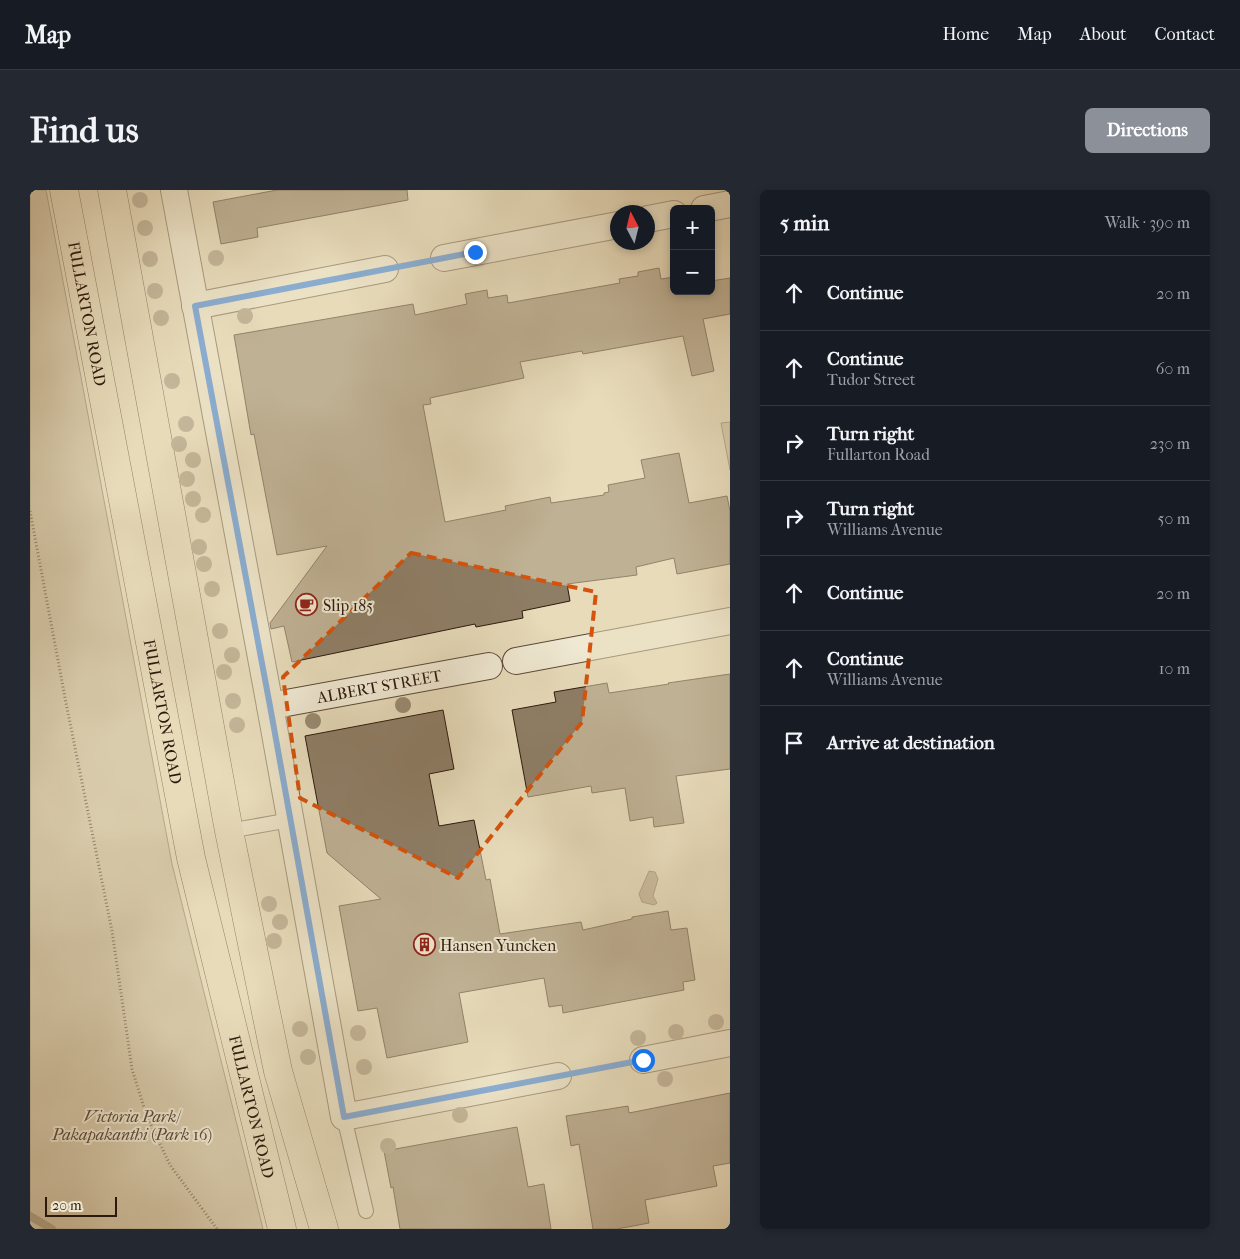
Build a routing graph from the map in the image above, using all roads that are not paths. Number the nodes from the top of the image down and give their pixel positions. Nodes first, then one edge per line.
1 (64, 190) edge
2 (112, 190) edge
3 (174, 190) edge
4 (730, 204) edge
5 (715, 207) edge
6 (670, 215) edge
7 (655, 218) edge
8 (610, 227) edge
9 (444, 258) road end
10 (385, 269) road end
11 (195, 306) junction
12 (730, 621) edge
13 (516, 661) dead end
14 (489, 666) dead end
15 (270, 706) junction
16 (290, 820) junction
17 (230, 830) junction
18 (730, 1043) edge
19 (643, 1060) road end
20 (558, 1076) road end
21 (344, 1117) junction
22 (366, 1211) dead end
23 (282, 1229) edge
24 (324, 1229) edge

1 - 23 highway, FULLARTON ROAD
2 - 17 highway
3 - 11 street
4 - 5 street
6 - 7 street
8 - 9 street
10 - 11 street
11 - 15 street
12 - 13 street
14 - 15 street, ALBERT STREET
15 - 16 street
16 - 17 lane
16 - 21 street
17 - 24 highway
18 - 19 street
20 - 21 street
21 - 22 lane

